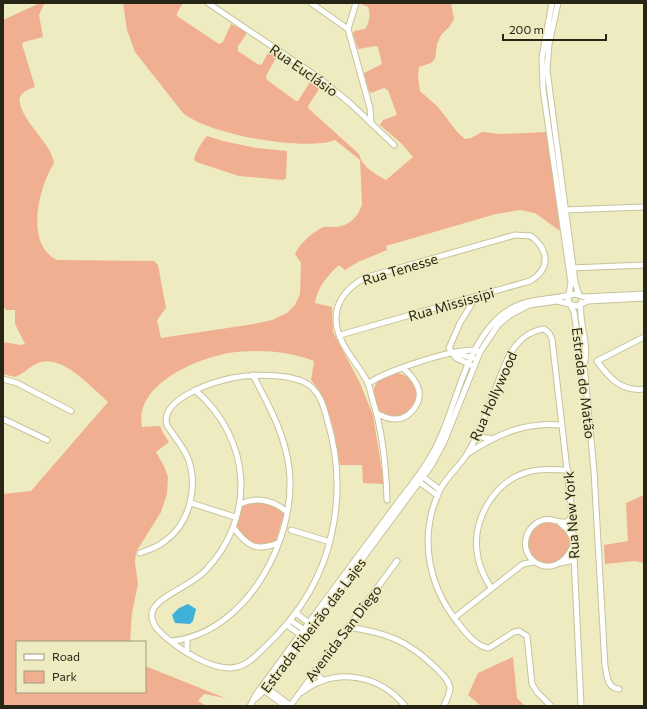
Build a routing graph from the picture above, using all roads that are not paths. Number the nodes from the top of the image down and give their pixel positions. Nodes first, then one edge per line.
1 (208, 3) edge
2 (311, 3) edge
3 (356, 3) edge
4 (552, 3) edge
5 (558, 3) edge
6 (348, 29) junction
7 (371, 122) junction
8 (394, 145) dead end
9 (644, 207) edge
10 (563, 210) junction
11 (545, 254) joint
12 (644, 265) edge
13 (571, 268) junction
14 (578, 294) junction
15 (644, 294) edge
16 (569, 296) junction
17 (476, 297) junction
18 (644, 298) edge
19 (581, 303) junction
20 (570, 305) junction
21 (544, 329) joint
22 (340, 335) junction
23 (644, 337) edge
24 (477, 351) junction
25 (453, 353) junction
26 (474, 359) junction
27 (597, 361) junction
28 (584, 362) junction
29 (471, 365) junction
30 (403, 368) junction
31 (253, 375) junction
32 (3, 379) edge
33 (368, 384) junction
34 (644, 389) edge
35 (195, 390) junction
36 (71, 411) dead end
37 (378, 414) junction
38 (3, 419) edge
39 (561, 425) junction
40 (476, 435) junction
41 (493, 437) junction
42 (47, 440) dead end
43 (467, 454) junction
44 (568, 470) junction
45 (422, 475) junction
46 (418, 481) junction
47 (440, 490) junction
48 (438, 496) junction
49 (387, 500) dead end
50 (191, 503) junction
51 (240, 504) junction
52 (287, 512) junction
53 (572, 513) junction
54 (235, 517) junction
55 (285, 521) junction
56 (559, 522) junction
57 (233, 527) junction
58 (291, 530) junction
59 (281, 535) junction
60 (330, 542) junction
61 (574, 542) junction
62 (278, 543) junction
63 (268, 547) junction
64 (527, 552) junction
65 (140, 553) dead end
66 (274, 554) junction
67 (574, 560) junction
68 (397, 561) dead end
69 (534, 562) junction
70 (560, 563) junction
71 (523, 564) junction
72 (491, 588) junction
73 (296, 613) junction
74 (454, 618) junction
75 (290, 620) junction
76 (312, 622) junction
77 (287, 625) junction
78 (348, 627) junction
79 (306, 631) junction
80 (303, 636) junction
81 (187, 639) junction
82 (171, 641) junction
83 (187, 652) junction
84 (315, 670) junction
85 (324, 680) junction
86 (265, 688) junction
87 (619, 689) dead end
88 (296, 696) junction
89 (250, 706) edge
90 (289, 706) edge
91 (405, 706) edge
92 (444, 706) edge
93 (551, 706) edge
94 (581, 706) edge

1 - 7 street, Rua Euclásio
2 - 6 street
3 - 6 street
4 - 10 street, Estrada do Matão
5 - 10 street, Estrada do Matão
6 - 7 street
7 - 8 street, Rua Euclásio
9 - 10 street
10 - 13 street, Estrada do Matão
11 - 17 street, Rua Mississipi
11 - 22 street, Rua Tenesse
12 - 13 street
13 - 14 street, Estrada do Matão
13 - 16 street, Estrada do Matão
14 - 15 street
14 - 16 street
14 - 19 street
16 - 20 street, Estrada do Matão
16 - 24 street, Estrada Ribeirão das Lajes
17 - 22 street, Rua Mississipi
17 - 25 street
18 - 19 street
19 - 20 street
19 - 28 street
20 - 24 street, Estrada Ribeirão das Lajes
20 - 28 street, Estrada do Matão
21 - 39 street, Rua New York
21 - 40 street, Rua Hollywood
22 - 33 street, Rua Tenesse
23 - 27 street
24 - 25 street
24 - 26 street, Estrada Ribeirão das Lajes
25 - 26 street
25 - 29 street
25 - 30 street
26 - 29 street, Estrada Ribeirão das Lajes
27 - 28 street
27 - 34 street
28 - 87 street, Estrada do Matão
29 - 45 street, Estrada Ribeirão das Lajes
30 - 33 street
30 - 37 street
31 - 35 street
31 - 52 street
31 - 60 street
32 - 36 street
33 - 37 street, Rua Tenesse
35 - 50 street
35 - 51 street
37 - 49 street, Rua Tenesse
38 - 42 street
39 - 41 street, Rua Hollywood
39 - 44 street, Rua New York
40 - 41 street
40 - 43 street, Rua Hollywood
41 - 43 street, Rua Hollywood
43 - 47 street, Rua Hollywood
44 - 53 street, Rua New York
44 - 72 street
45 - 46 street, Estrada Ribeirão das Lajes
45 - 47 street
46 - 48 street
46 - 76 street, Estrada Ribeirão das Lajes
47 - 48 street, Rua Hollywood
48 - 74 street, Rua Hollywood
50 - 54 street
50 - 65 street
51 - 52 street
51 - 54 street
52 - 55 street
53 - 56 street
53 - 61 street, Rua New York
54 - 57 street
55 - 58 street
55 - 59 street
56 - 61 street
56 - 64 street
57 - 63 street
57 - 82 street
58 - 59 street
58 - 60 street
59 - 62 street
60 - 73 street
61 - 67 street, Rua New York
61 - 70 street
62 - 63 street
62 - 66 street
63 - 66 street
64 - 69 street
64 - 71 street
66 - 81 street
67 - 70 street
67 - 94 street, Rua New York
68 - 78 street, Avenida San Diego
69 - 70 street
69 - 71 street
71 - 72 street
72 - 74 street
73 - 75 street
73 - 76 street
74 - 93 street, Rua Hollywood
75 - 77 street
75 - 79 street
76 - 79 street, Estrada Ribeirão das Lajes
77 - 80 street
77 - 83 street
78 - 84 street, Avenida San Diego
78 - 92 street
79 - 80 street, Estrada Ribeirão das Lajes
80 - 86 street, Estrada Ribeirão das Lajes
81 - 82 street
81 - 83 street
82 - 83 street
84 - 85 street
84 - 88 street, Avenida San Diego
85 - 88 street
85 - 91 street
86 - 89 street, Estrada Ribeirão das Lajes
86 - 90 street
88 - 90 street, Avenida San Diego

